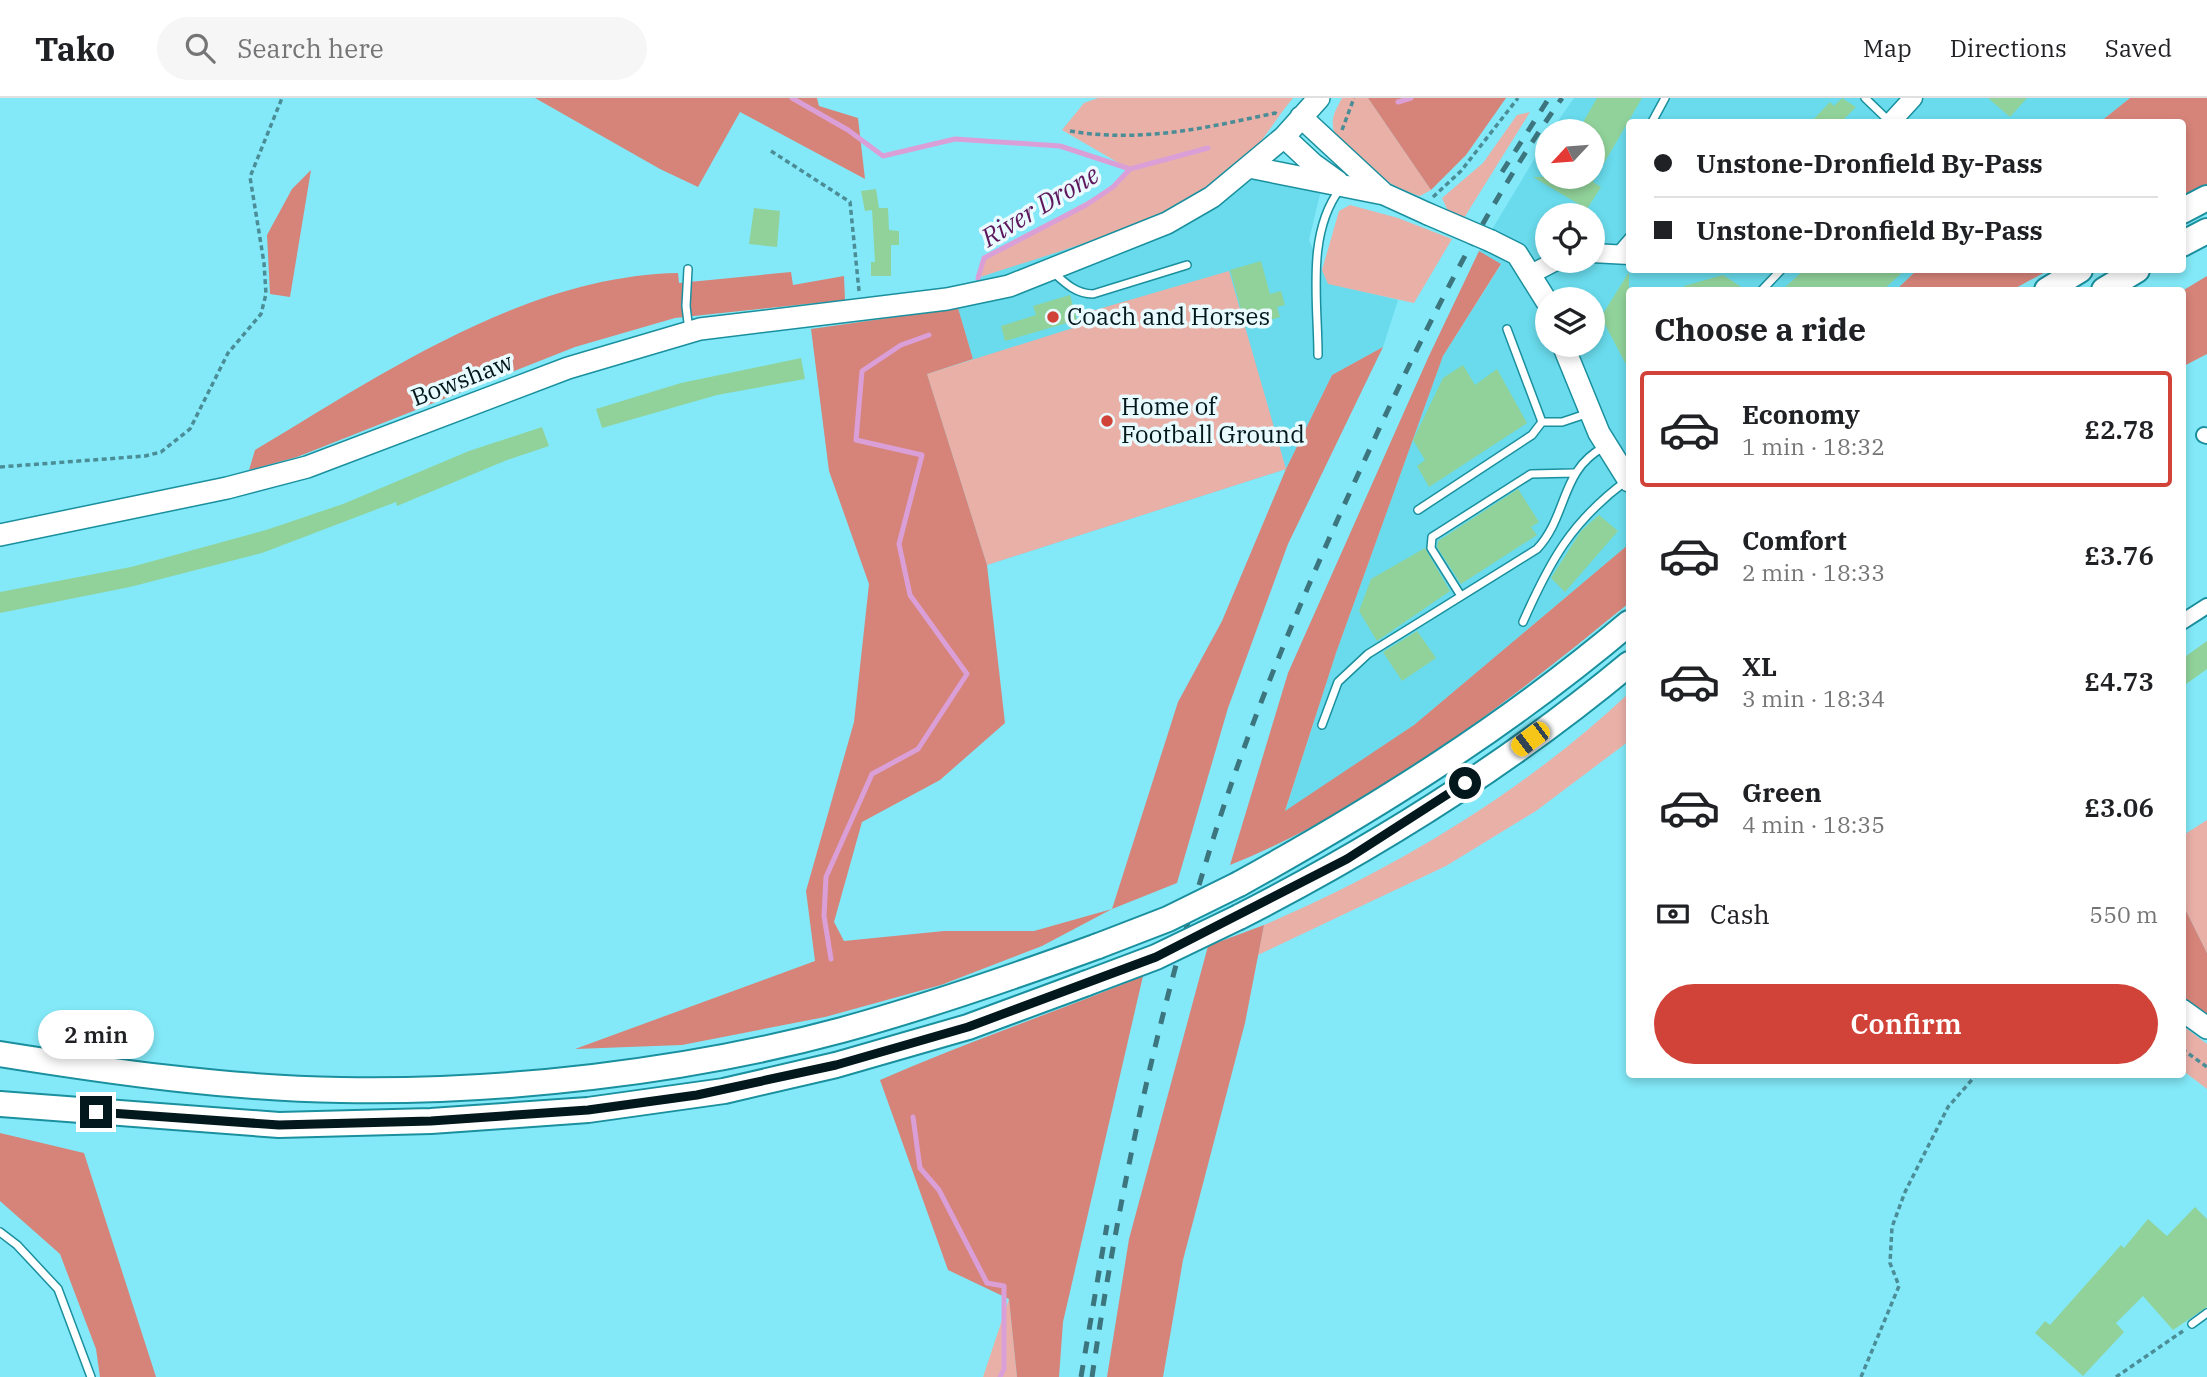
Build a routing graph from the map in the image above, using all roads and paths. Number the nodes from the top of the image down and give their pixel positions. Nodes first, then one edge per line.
1 (282, 98) edge
2 (1319, 98) edge
3 (1354, 98) edge
4 (1518, 98) edge
5 (1665, 98) edge
6 (1865, 98) edge
7 (1913, 98) edge
8 (1654, 119) edge
9 (1888, 119) edge
10 (1894, 119) edge
11 (1293, 127) junction
12 (1070, 131) dead end
13 (1340, 139) dead end
14 (771, 150) dead end
15 (1249, 167) junction
16 (1343, 185) junction
17 (1384, 194) junction
18 (2207, 198) edge
19 (2186, 209) edge
20 (1423, 212) junction
21 (2207, 231) edge
22 (2186, 242) edge
23 (1187, 265) dead end
24 (688, 269) dead end
25 (1051, 270) junction
26 (1535, 272) edge
27 (1778, 273) edge
28 (2075, 273) edge
29 (2132, 273) edge
30 (1531, 274) junction
31 (1538, 287) edge
32 (1765, 287) edge
33 (2052, 287) edge
34 (2109, 287) edge
35 (860, 311) junction
36 (1507, 329) dead end
37 (689, 331) junction
38 (1318, 355) dead end
39 (1568, 357) edge
40 (1590, 413) junction
41 (1542, 422) junction
42 (1607, 446) junction
43 (0, 467) edge
44 (1574, 473) junction
45 (1626, 475) edge
46 (1626, 482) edge
47 (1418, 510) dead end
48 (0, 535) edge
49 (1461, 596) junction
50 (2207, 606) edge
51 (2186, 619) edge
52 (1523, 622) dead end
53 (1626, 626) edge
54 (1626, 666) edge
55 (1322, 725) dead end
56 (2186, 1013) edge
57 (2207, 1028) edge
58 (2186, 1052) edge
59 (0, 1055) edge
60 (2207, 1068) edge
61 (1973, 1078) edge
62 (0, 1104) edge
63 (0, 1232) edge
64 (2207, 1313) edge
65 (2192, 1324) joint
66 (91, 1377) edge
67 (1861, 1377) edge
68 (2116, 1377) edge

1 - 43 path
2 - 11 main road, Bowshaw
3 - 13 path
4 - 20 path
5 - 8 lane
6 - 9 lane
7 - 10 street
11 - 12 path
11 - 15 main road, Bowshaw
11 - 16 main road
11 - 17 main road
14 - 35 path
15 - 16 main road
15 - 25 main road, Bowshaw
16 - 17 main road
16 - 38 lane
17 - 20 main road
18 - 19 highway
20 - 30 main road, bridge
21 - 22 highway
23 - 25 lane
24 - 37 lane
25 - 35 main road, Bowshaw
26 - 30 street
27 - 32 lane
28 - 33 highway
29 - 34 highway
30 - 31 main road
35 - 37 main road, Bowshaw
36 - 41 lane
37 - 48 main road, Bowshaw
39 - 40 main road
40 - 41 lane
40 - 42 main road
41 - 47 lane
42 - 44 lane
42 - 45 main road
44 - 49 lane
44 - 49 lane
46 - 52 lane
49 - 55 lane
50 - 51 street
53 - 59 highway, bridge
54 - 62 highway, bridge
56 - 57 main road
58 - 60 path
61 - 67 path
63 - 66 lane
64 - 65 lane
65 - 68 path

